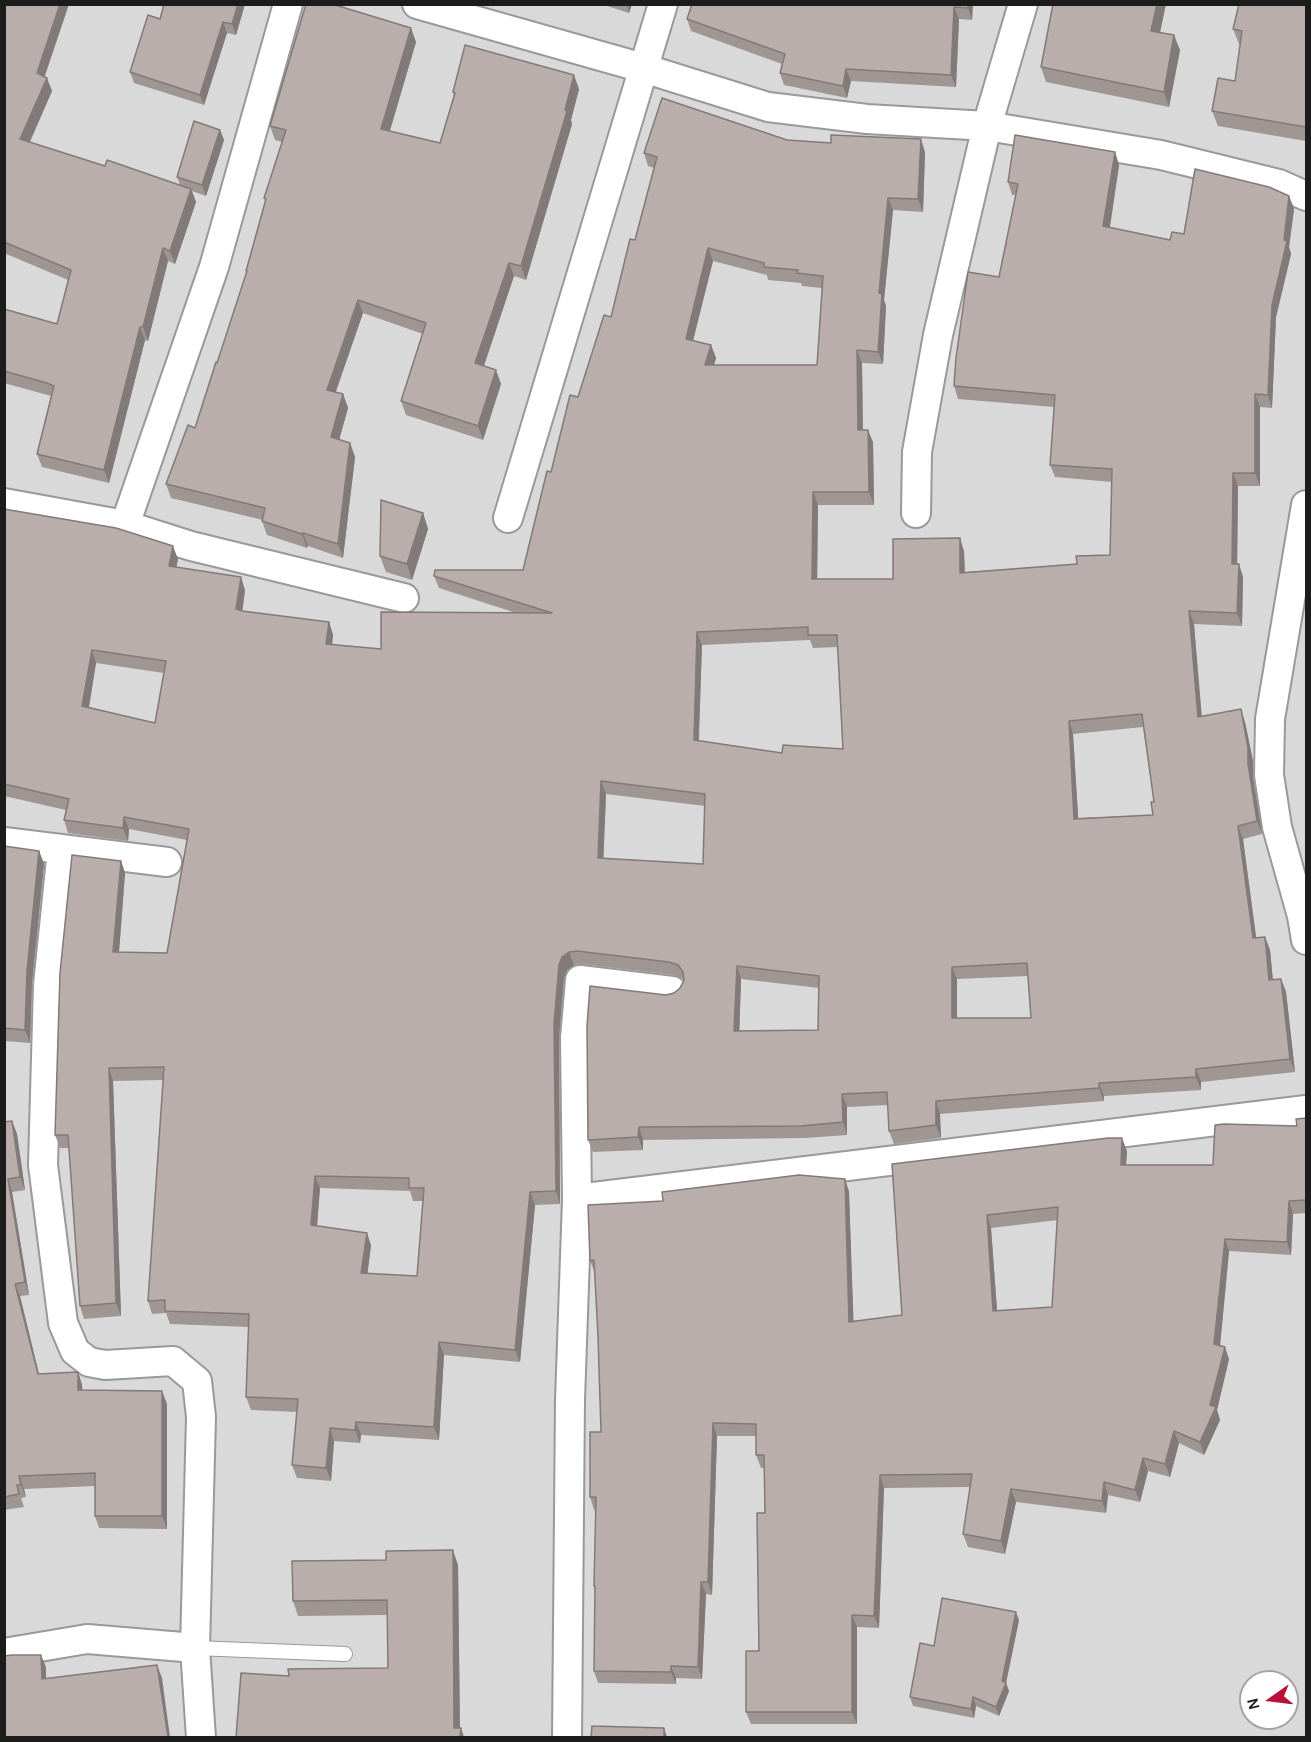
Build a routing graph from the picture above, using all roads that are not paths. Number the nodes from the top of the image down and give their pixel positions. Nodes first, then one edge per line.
1 (288, 4) edge
2 (417, 4) edge
3 (663, 4) edge
4 (1023, 4) edge
5 (643, 68) junction
6 (987, 126) junction
7 (1306, 196) edge
8 (4, 503) edge
9 (1306, 505) edge
10 (916, 513) dead end
11 (508, 518) dead end
12 (126, 525) junction
13 (404, 598) dead end
14 (4, 842) edge
15 (62, 849) junction
16 (167, 862) dead end
17 (1306, 940) edge
18 (672, 991) edge
19 (1306, 1110) edge
20 (577, 1199) junction
21 (195, 1648) junction
22 (4, 1653) edge
23 (345, 1654) dead end
24 (201, 1737) edge
25 (567, 1737) edge

1 - 12 street
2 - 5 street
3 - 5 street
4 - 6 street
5 - 6 street
5 - 11 street
6 - 7 street
6 - 10 street
8 - 12 street
9 - 17 street
12 - 13 street
14 - 15 street
15 - 16 street
15 - 21 street
18 - 20 street
19 - 20 street
20 - 25 street
21 - 22 street
21 - 23 lane
21 - 24 street

